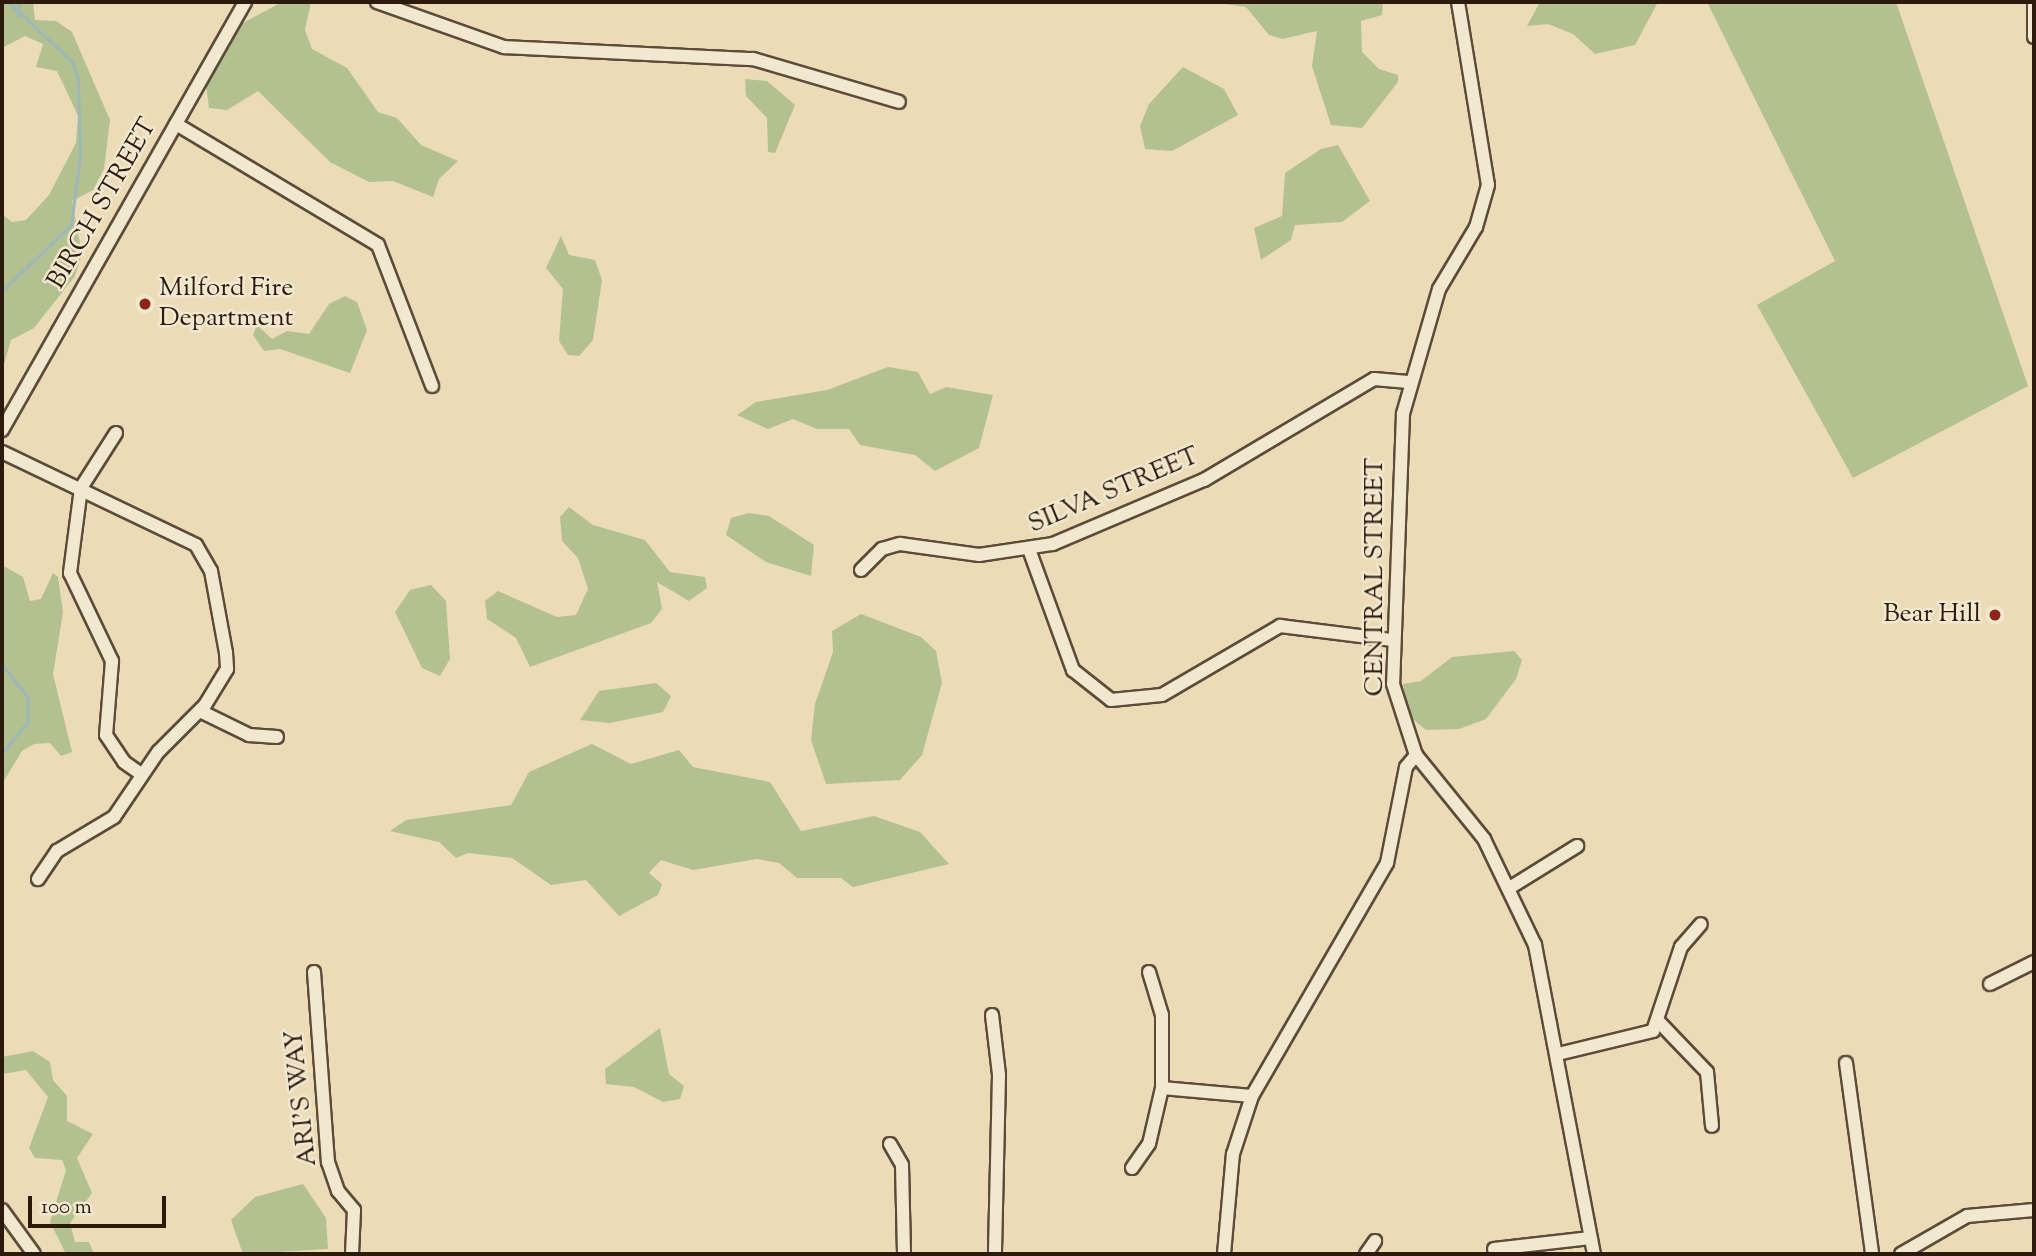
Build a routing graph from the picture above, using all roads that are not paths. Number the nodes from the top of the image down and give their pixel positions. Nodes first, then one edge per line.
1 (245, 2) edge
2 (377, 2) edge
3 (1458, 2) edge
4 (2034, 2) edge
5 (2034, 37) edge
6 (899, 102) dead end
7 (176, 124) junction
8 (1411, 382) junction
9 (432, 386) dead end
10 (2, 430) edge
11 (116, 433) dead end
12 (2, 452) edge
13 (81, 488) junction
14 (1030, 552) junction
15 (861, 570) dead end
16 (1393, 640) junction
17 (200, 710) junction
18 (276, 737) dead end
19 (1416, 755) junction
20 (141, 774) junction
21 (1577, 846) dead end
22 (38, 879) dead end
23 (1511, 887) junction
24 (1701, 924) dead end
25 (2034, 962) edge
26 (314, 972) dead end
27 (1149, 972) dead end
28 (1990, 984) dead end
29 (992, 1015) dead end
30 (1660, 1023) junction
31 (1558, 1054) junction
32 (1846, 1063) dead end
33 (1162, 1088) junction
34 (1252, 1096) junction
35 (1712, 1126) dead end
36 (890, 1143) dead end
37 (1132, 1168) dead end
38 (2, 1210) edge
39 (2034, 1210) edge
40 (1590, 1238) junction
41 (1374, 1241) dead end
42 (1494, 1249) dead end
43 (34, 1254) edge
44 (352, 1254) edge
45 (904, 1254) edge
46 (995, 1254) edge
47 (1224, 1254) edge
48 (1366, 1254) edge
49 (1594, 1254) edge
50 (1872, 1254) edge
51 (1901, 1254) edge

1 - 7 street, BIRCH STREET
2 - 6 street
3 - 8 street, CENTRAL STREET
4 - 5 street
7 - 9 street
7 - 10 street, BIRCH STREET
8 - 14 street, SILVA STREET
8 - 16 street, CENTRAL STREET
11 - 13 street
12 - 13 street
13 - 17 street
13 - 20 street
14 - 15 street, SILVA STREET
14 - 16 street
16 - 19 street, CENTRAL STREET
17 - 18 street
17 - 20 street
19 - 23 street, CENTRAL STREET
19 - 34 street
20 - 22 street
21 - 23 street
23 - 31 street, CENTRAL STREET
24 - 30 street
25 - 28 street
26 - 44 street, ARI'S WAY
27 - 33 street
29 - 46 street
30 - 31 street
30 - 35 street
31 - 40 street, CENTRAL STREET
32 - 50 street
33 - 34 street
33 - 37 street
34 - 47 street
36 - 45 street
38 - 43 street
39 - 51 street
40 - 42 street
40 - 49 street, CENTRAL STREET
41 - 48 street

